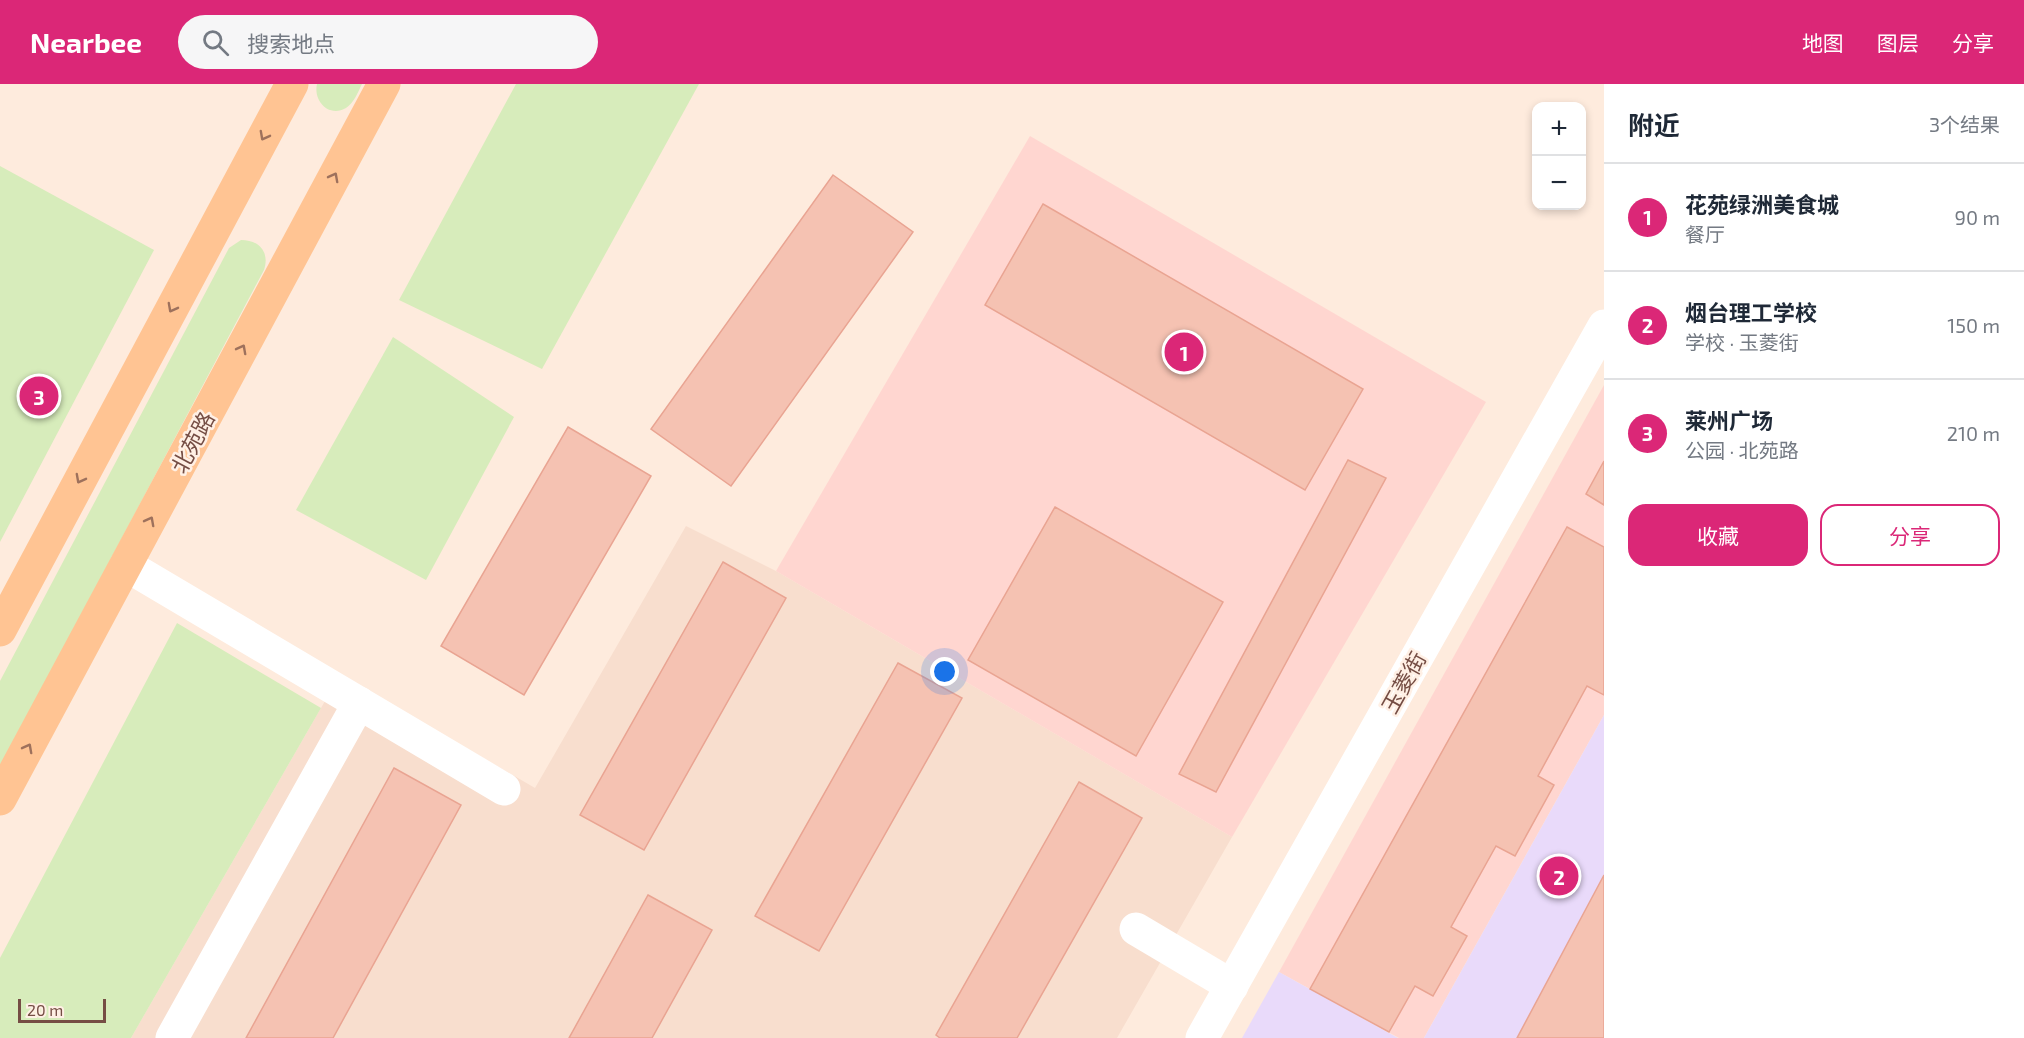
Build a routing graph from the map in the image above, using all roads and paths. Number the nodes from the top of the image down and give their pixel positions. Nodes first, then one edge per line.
1 (292, 84) edge
2 (384, 84) edge
3 (1604, 326) edge
4 (126, 565) junction
5 (0, 630) edge
6 (359, 703) junction
7 (504, 789) dead end
8 (0, 799) edge
9 (1136, 929) dead end
10 (1232, 986) junction
11 (171, 1038) edge
12 (1202, 1038) edge

1 -> 5 main road
4 -> 2 main road, 北苑路
3 - 10 street, 玉菱街
4 - 6 street
8 -> 4 main road, 北苑路
6 - 7 street
6 - 11 street
9 - 10 street
10 - 12 street, 玉菱街

